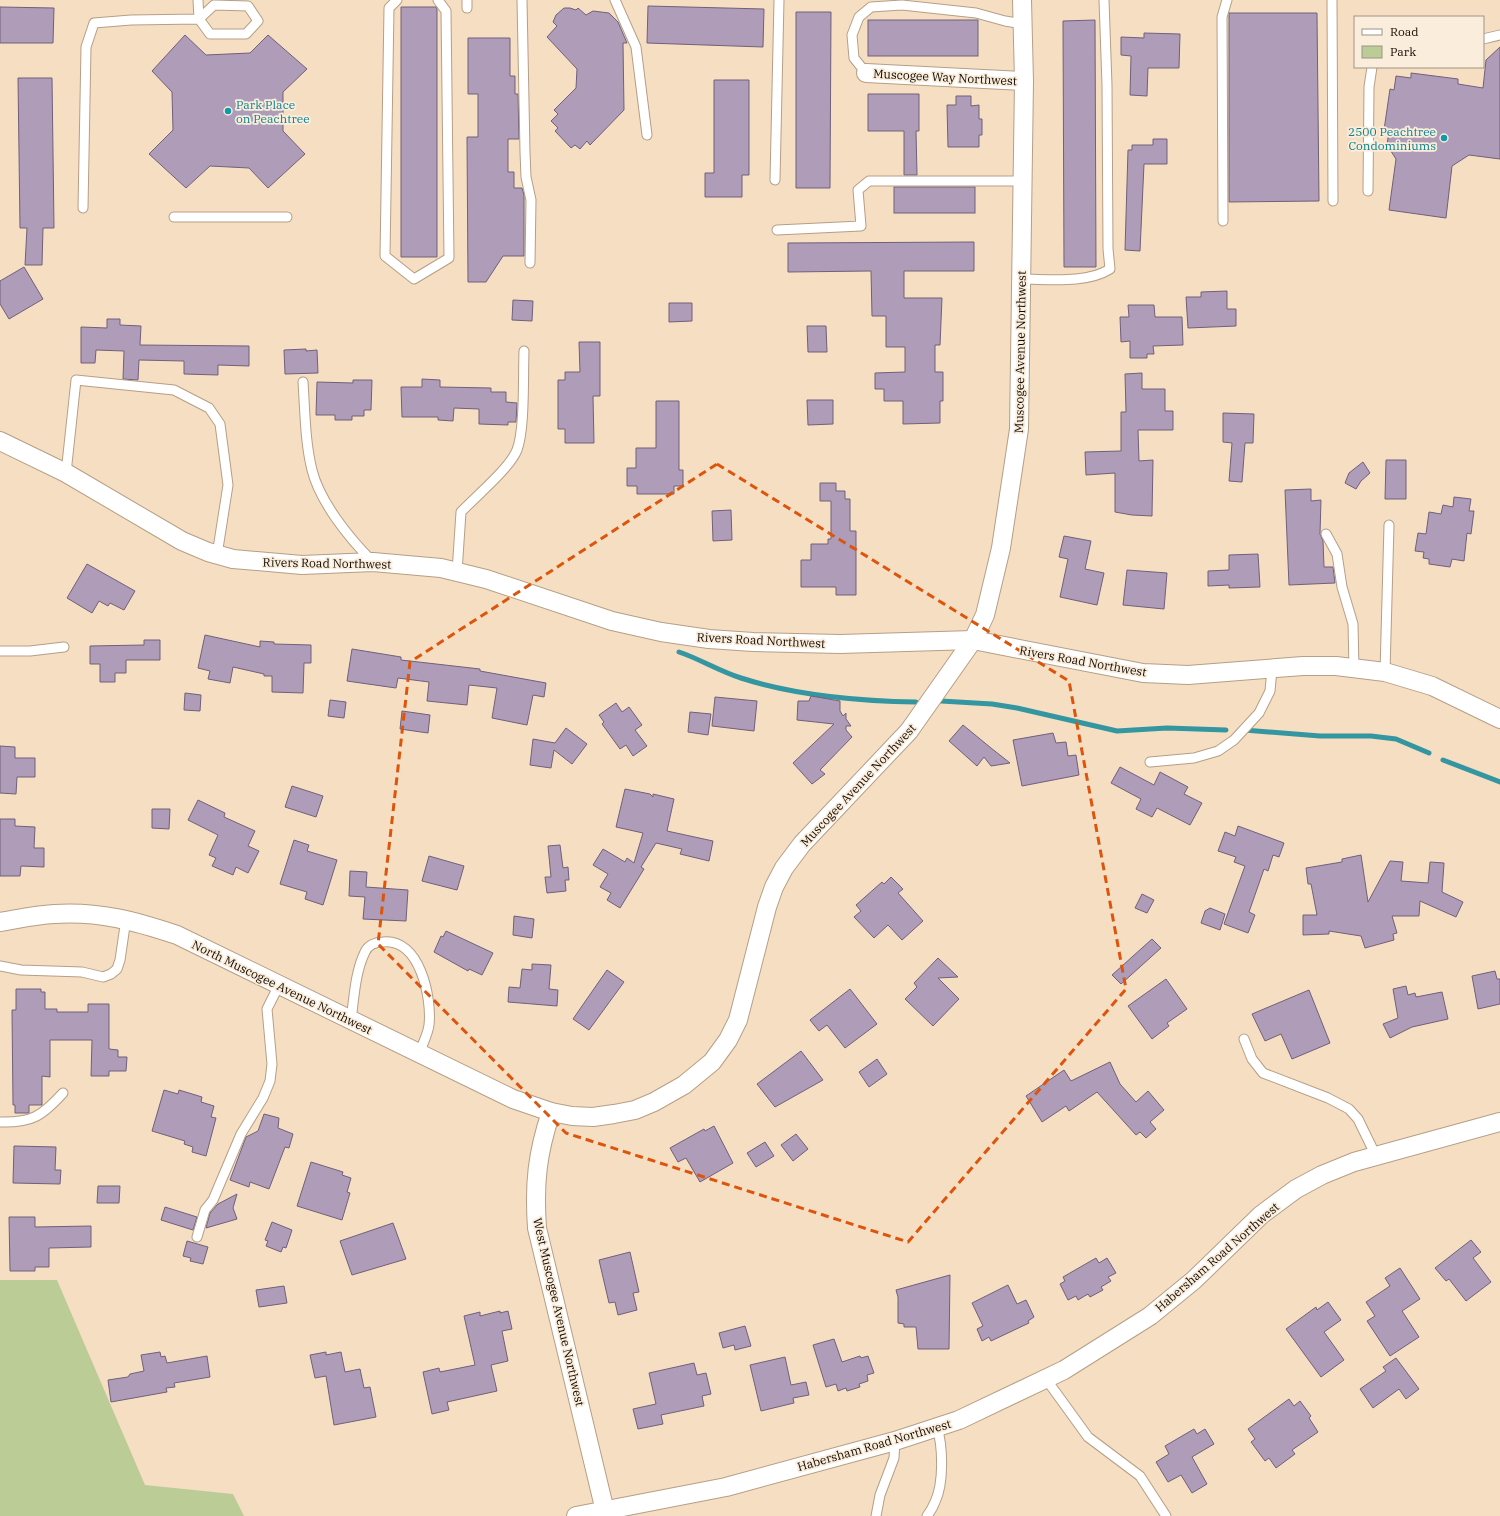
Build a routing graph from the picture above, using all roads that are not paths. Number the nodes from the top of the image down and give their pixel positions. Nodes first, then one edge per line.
1 (198, 0) edge
2 (397, 0) edge
3 (438, 0) edge
4 (522, 0) edge
5 (615, 0) edge
6 (779, 0) edge
7 (1022, 0) edge
8 (1104, 0) edge
9 (1227, 0) edge
10 (1332, 0) edge
11 (199, 19) junction
12 (1023, 24) junction
13 (1500, 35) edge
14 (1484, 39) edge
15 (1372, 68) edge
16 (866, 73) joint
17 (1024, 80) junction
18 (647, 135) dead end
19 (775, 180) dead end
20 (1023, 181) junction
21 (1368, 191) dead end
22 (1333, 201) dead end
23 (83, 208) dead end
24 (174, 217) dead end
25 (286, 217) dead end
26 (1223, 221) dead end
27 (777, 230) dead end
28 (530, 263) dead end
29 (1021, 279) junction
30 (524, 351) dead end
31 (303, 382) dead end
32 (0, 441) edge
33 (66, 473) junction
34 (1389, 524) dead end
35 (1326, 534) dead end
36 (217, 555) junction
37 (373, 562) junction
38 (458, 572) junction
39 (973, 640) junction
40 (64, 647) dead end
41 (0, 651) edge
42 (1272, 669) junction
43 (1354, 669) junction
44 (1385, 672) junction
45 (1500, 719) edge
46 (1150, 762) dead end
47 (126, 919) junction
48 (0, 922) edge
49 (0, 966) edge
50 (279, 985) junction
51 (351, 1020) junction
52 (1244, 1039) dead end
53 (419, 1054) junction
54 (63, 1093) dead end
55 (551, 1112) junction
56 (0, 1122) edge
57 (1500, 1122) edge
58 (1376, 1156) junction
59 (197, 1237) dead end
60 (1046, 1379) junction
61 (937, 1427) junction
62 (895, 1441) junction
63 (605, 1511) junction
64 (576, 1516) edge
65 (876, 1516) edge
66 (927, 1516) edge
67 (1166, 1516) edge

1 - 11 lane
2 - 3 lane
4 - 28 lane
5 - 18 lane
6 - 19 lane
7 - 12 street, Muscogee Avenue Northwest
8 - 29 lane
9 - 26 lane
10 - 22 lane
11 - 11 lane
11 - 23 lane
12 - 16 lane
12 - 17 street, Muscogee Avenue Northwest
13 - 14 lane
15 - 21 lane
16 - 17 street, Muscogee Way Northwest
17 - 20 street, Muscogee Avenue Northwest
20 - 27 lane
20 - 29 street, Muscogee Avenue Northwest
24 - 25 lane
29 - 39 street, Muscogee Avenue Northwest
30 - 38 lane
31 - 37 lane
32 - 33 street, Rivers Road Northwest
33 - 36 street, Rivers Road Northwest
33 - 36 lane
34 - 44 lane
35 - 43 lane
36 - 37 street, Rivers Road Northwest
37 - 38 street, Rivers Road Northwest
38 - 39 street, Rivers Road Northwest
39 - 42 street, Rivers Road Northwest
39 - 55 street, Muscogee Avenue Northwest
40 - 41 lane
42 - 43 street, Rivers Road Northwest
42 - 46 lane
43 - 44 street, Rivers Road Northwest
44 - 45 street, Rivers Road Northwest
47 - 48 street, North Muscogee Avenue Northwest
47 - 49 lane
47 - 50 street, North Muscogee Avenue Northwest
50 - 51 street, North Muscogee Avenue Northwest
50 - 59 lane
51 - 53 street, North Muscogee Avenue Northwest
51 - 53 lane
52 - 58 lane
53 - 55 street, North Muscogee Avenue Northwest
54 - 56 lane
55 - 63 street, West Muscogee Avenue Northwest
57 - 58 street, Habersham Road Northwest
58 - 60 street, Habersham Road Northwest
60 - 61 street, Habersham Road Northwest
60 - 67 lane
61 - 62 street, Habersham Road Northwest
61 - 66 lane
62 - 63 street, Habersham Road Northwest
62 - 65 lane
63 - 64 street, Habersham Road Northwest

